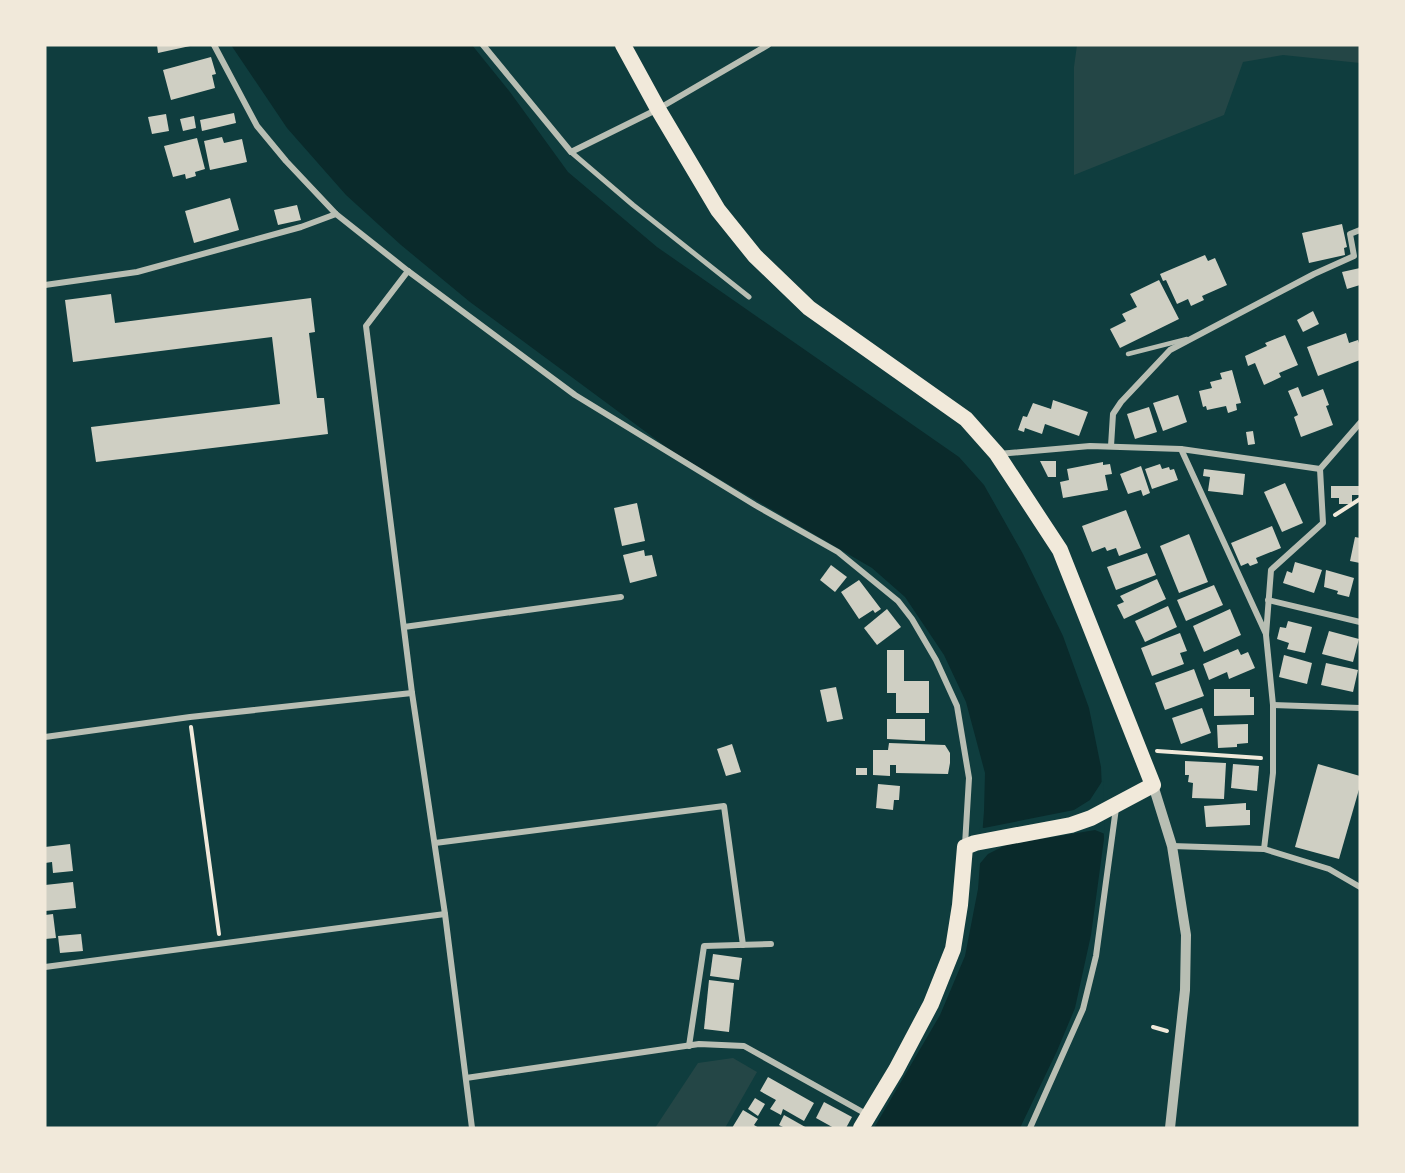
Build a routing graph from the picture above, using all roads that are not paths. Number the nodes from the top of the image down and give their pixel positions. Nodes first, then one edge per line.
1 (214, 45) edge
2 (483, 45) edge
3 (623, 45) edge
4 (768, 45) edge
5 (658, 109) junction
6 (571, 152) junction
7 (336, 214) junction
8 (1360, 230) edge
9 (408, 271) junction
10 (45, 285) edge
11 (749, 297) dead end
12 (1196, 337) junction
13 (1128, 354) dead end
14 (1360, 423) edge
15 (1111, 446) junction
16 (1181, 449) junction
17 (997, 454) junction
18 (1320, 468) junction
19 (621, 597) dead end
20 (1268, 600) junction
21 (1360, 622) edge
22 (404, 627) junction
23 (1266, 635) junction
24 (412, 693) junction
25 (1274, 705) junction
26 (1360, 708) edge
27 (45, 737) edge
28 (1153, 785) junction
29 (1110, 808) junction
30 (435, 843) junction
31 (970, 845) junction
32 (1172, 846) junction
33 (1263, 849) junction
34 (1360, 887) edge
35 (445, 914) junction
36 (771, 944) dead end
37 (743, 945) junction
38 (45, 967) edge
39 (690, 1046) junction
40 (466, 1078) junction
41 (865, 1122) edge
42 (472, 1128) edge
43 (1030, 1128) edge
44 (1170, 1128) edge

1 - 7 street
2 - 6 street
3 - 5 highway
4 - 5 street
5 - 6 street
5 - 17 highway
6 - 11 street
7 - 9 street
7 - 10 street
8 - 12 street
9 - 22 street
9 - 31 street
12 - 13 lane
12 - 15 street
14 - 18 street
15 - 16 street
15 - 17 street
16 - 18 street
16 - 23 street
17 - 28 highway
18 - 20 street
19 - 22 street
20 - 21 street
20 - 23 street
22 - 24 street
23 - 25 street
24 - 27 street
24 - 30 street
25 - 26 street
25 - 33 street
28 - 29 highway
28 - 32 street
29 - 31 highway
29 - 43 street
30 - 35 street
30 - 37 street
31 - 41 highway
32 - 33 street
32 - 44 street
33 - 34 street
35 - 38 street
35 - 40 street
36 - 37 street
37 - 39 street
39 - 40 street
39 - 41 street
40 - 42 street

